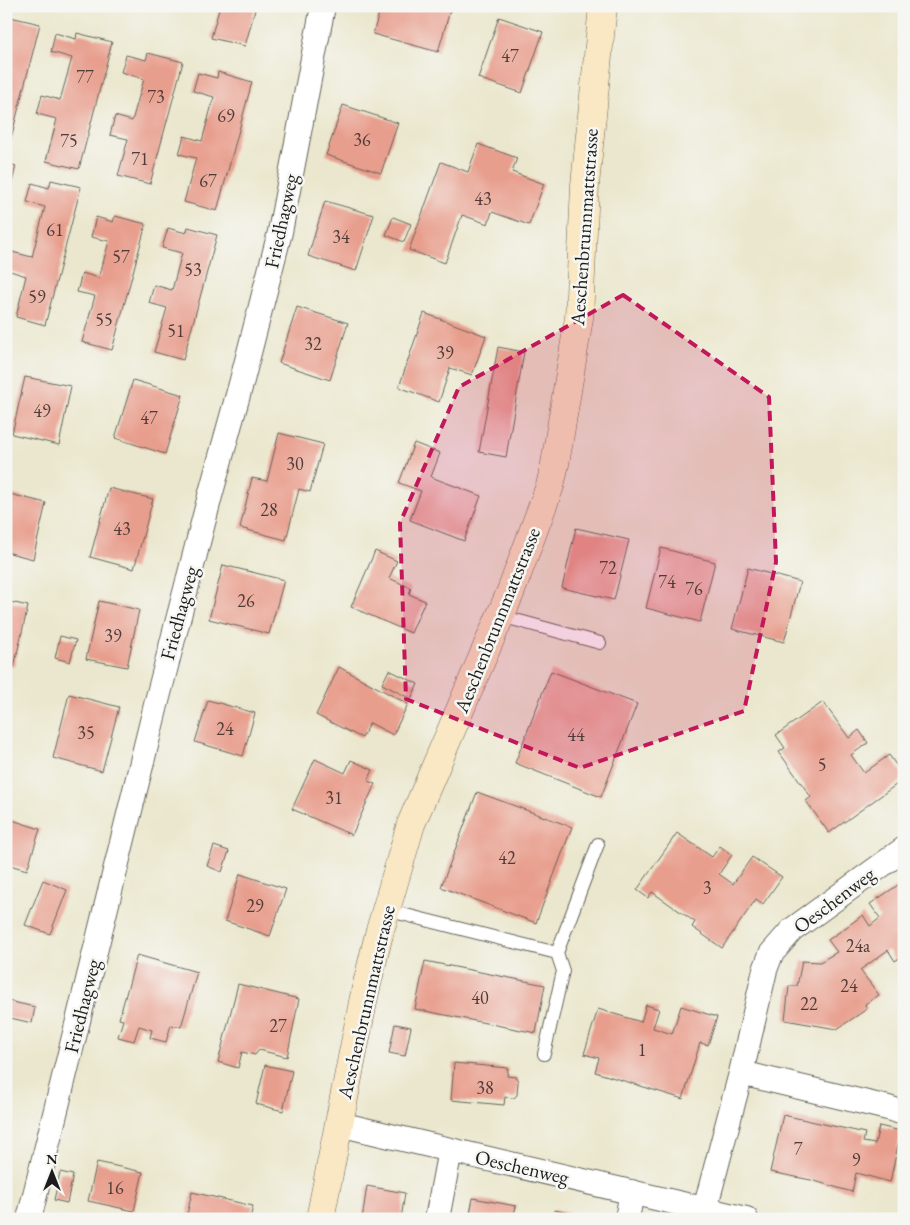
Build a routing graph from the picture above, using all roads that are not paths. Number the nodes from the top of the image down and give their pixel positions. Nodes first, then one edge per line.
1 (323, 6) edge
2 (603, 6) edge
3 (501, 616) junction
4 (600, 642) dead end
5 (598, 844) dead end
6 (904, 849) edge
7 (386, 910) junction
8 (557, 953) junction
9 (544, 1054) dead end
10 (740, 1073) junction
11 (904, 1113) edge
12 (339, 1124) junction
13 (450, 1150) junction
14 (632, 1192) junction
15 (705, 1209) junction
16 (29, 1219) edge
17 (320, 1219) edge
18 (437, 1219) edge
19 (627, 1219) edge
20 (746, 1219) edge

1 - 16 street, Friedhagweg
2 - 3 street, Aeschenbrunnmattstrasse
3 - 4 lane
3 - 7 street, Aeschenbrunnmattstrasse
5 - 8 lane
6 - 10 street, Oeschenweg
7 - 8 lane
7 - 12 street, Aeschenbrunnmattstrasse
8 - 9 lane
10 - 11 street
10 - 15 street, Oeschenweg
12 - 13 street, Oeschenweg
12 - 17 street, Aeschenbrunnmattstrasse
13 - 14 street, Oeschenweg
13 - 18 street
14 - 15 street, Oeschenweg
14 - 19 street
15 - 20 street, Oeschenweg

